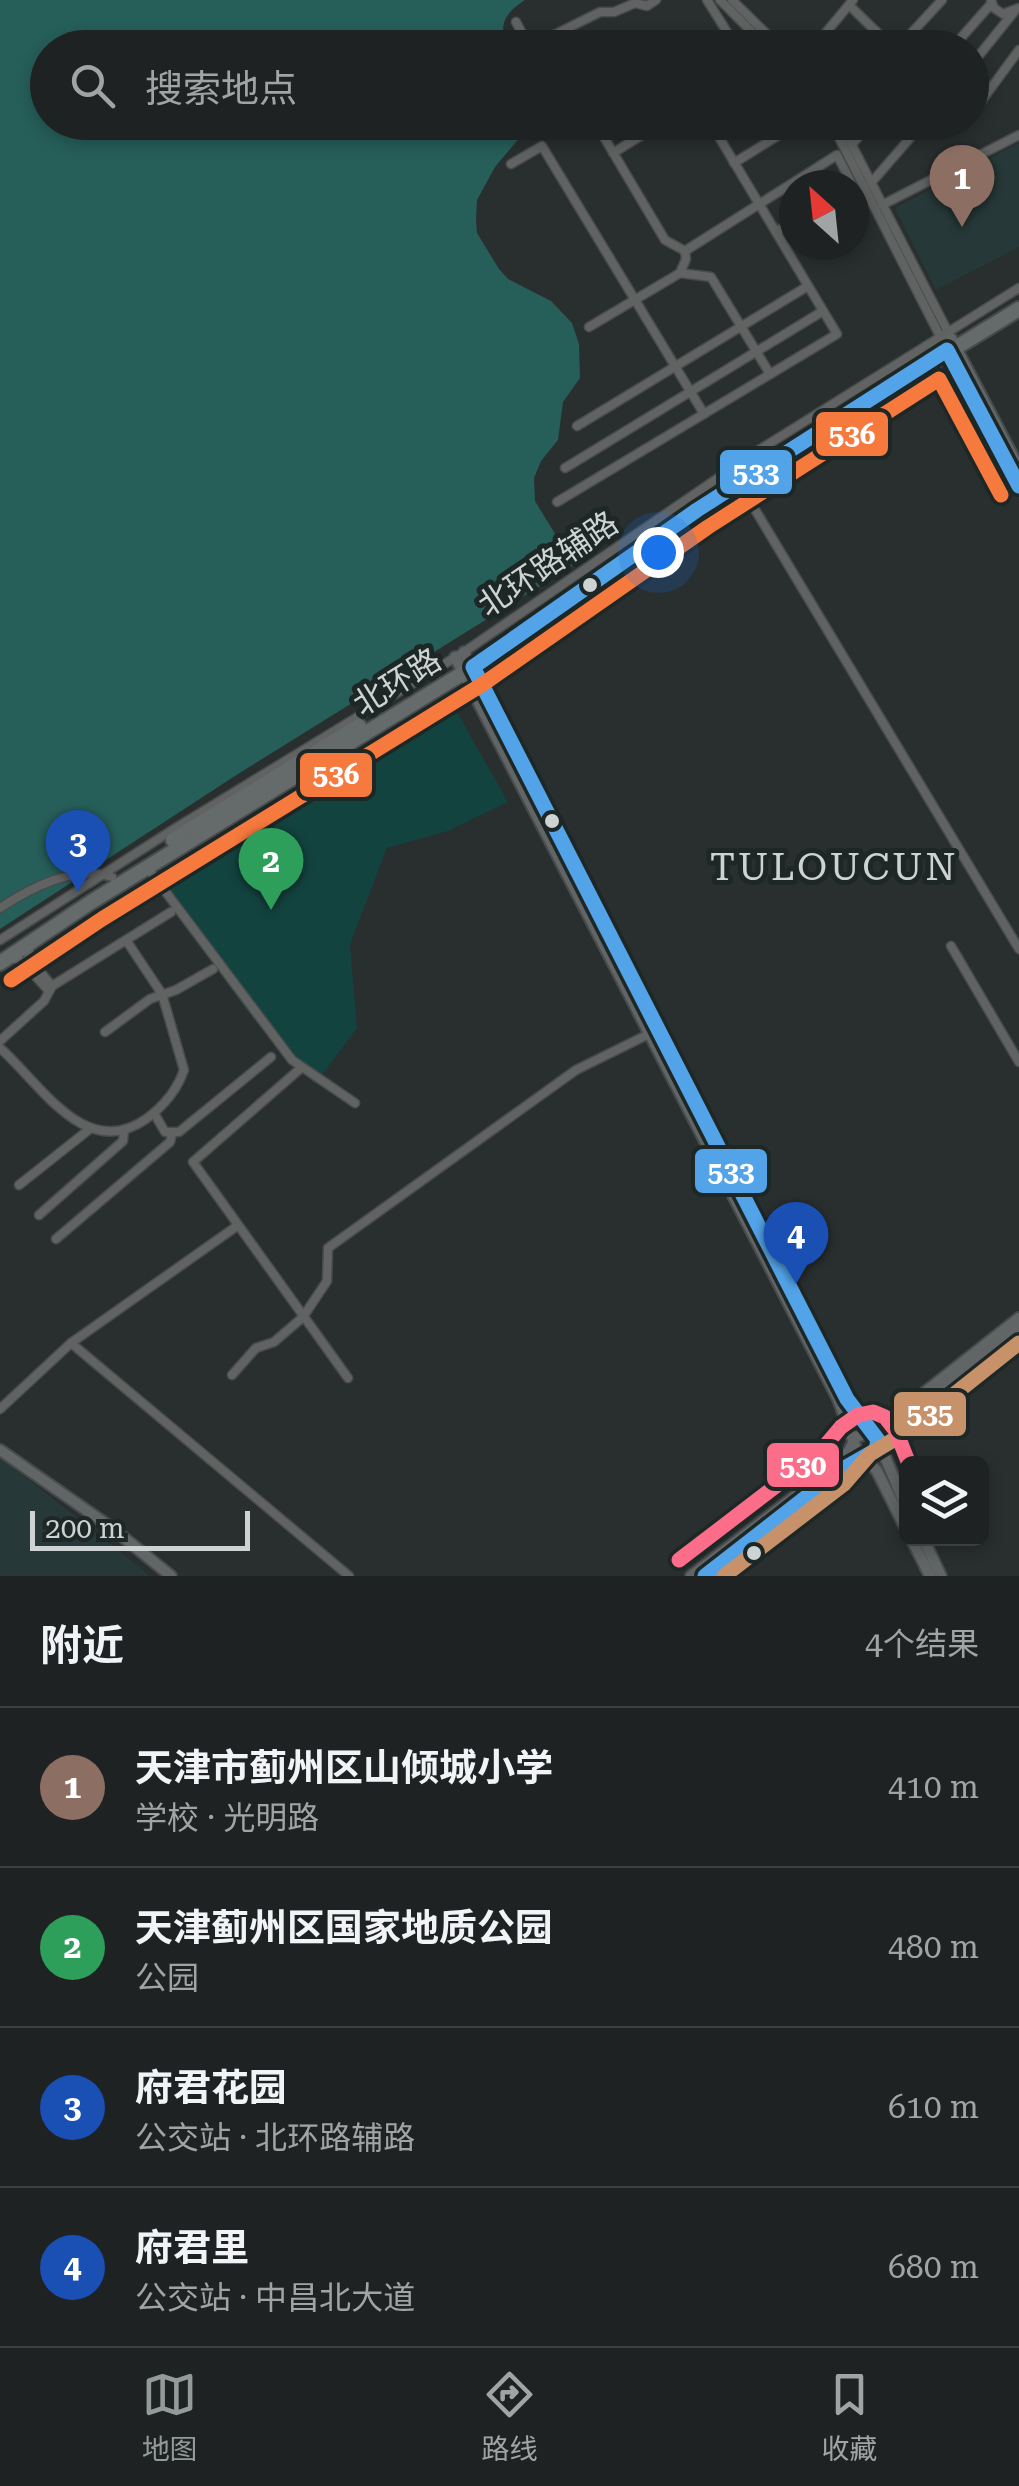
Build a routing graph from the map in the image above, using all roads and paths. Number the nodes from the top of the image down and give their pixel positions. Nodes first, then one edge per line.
1 (656, 0) edge
2 (707, 0) edge
3 (720, 0) edge
4 (732, 0) edge
5 (942, 0) edge
6 (634, 2) edge
7 (991, 2) edge
8 (851, 3) edge
9 (1016, 10) edge
10 (516, 22) dead end
11 (520, 30) edge
12 (564, 30) edge
13 (726, 30) edge
14 (750, 30) edge
15 (763, 30) edge
16 (828, 30) edge
17 (875, 30) edge
18 (915, 30) edge
19 (967, 30) edge
20 (989, 43) edge
21 (1019, 50) edge
22 (989, 91) edge
23 (1019, 135) edge
24 (605, 140) edge
25 (634, 140) edge
26 (721, 140) edge
27 (770, 140) edge
28 (841, 140) edge
29 (850, 140) edge
30 (856, 140) edge
31 (908, 140) edge
32 (852, 144) junction
33 (613, 153) junction
34 (734, 162) junction
35 (512, 164) dead end
36 (813, 170) edge
37 (845, 170) edge
38 (871, 183) junction
39 (779, 191) edge
40 (758, 204) junction
41 (882, 205) junction
42 (779, 230) edge
43 (776, 232) junction
44 (685, 250) junction
45 (680, 273) junction
46 (808, 286) junction
47 (1019, 288) edge
48 (1019, 298) edge
49 (634, 300) junction
50 (1019, 308) edge
51 (823, 311) junction
52 (589, 327) dead end
53 (741, 327) junction
54 (947, 341) junction
55 (756, 352) junction
56 (675, 366) junction
57 (770, 374) junction
58 (690, 392) junction
59 (704, 414) junction
60 (576, 426) dead end
61 (565, 468) dead end
62 (1019, 468) edge
63 (738, 483) junction
64 (1019, 486) edge
65 (557, 502) dead end
66 (464, 662) junction
67 (150, 871) dead end
68 (107, 876) junction
69 (2, 903) edge
70 (172, 912) dead end
71 (0, 940) edge
72 (126, 940) junction
73 (32, 941) junction
74 (951, 946) dead end
75 (1019, 948) edge
76 (2, 958) edge
77 (213, 969) dead end
78 (50, 988) junction
79 (162, 994) junction
80 (655, 1031) junction
81 (105, 1032) dead end
82 (0, 1044) edge
83 (271, 1058) dead end
84 (1019, 1062) edge
85 (300, 1068) junction
86 (355, 1103) dead end
87 (154, 1113) junction
88 (91, 1128) junction
89 (124, 1130) junction
90 (172, 1134) junction
91 (19, 1185) dead end
92 (39, 1215) dead end
93 (237, 1226) junction
94 (56, 1239) dead end
95 (303, 1316) junction
96 (1019, 1318) edge
97 (1019, 1328) edge
98 (72, 1344) junction
99 (232, 1375) dead end
100 (348, 1378) dead end
101 (0, 1409) edge
102 (872, 1432) junction
103 (855, 1443) junction
104 (879, 1446) junction
105 (0, 1450) edge
106 (865, 1454) junction
107 (899, 1490) edge
108 (899, 1516) edge
109 (915, 1546) edge
110 (926, 1546) edge
111 (171, 1576) edge
112 (349, 1576) edge
113 (691, 1576) edge
114 (705, 1576) edge
115 (930, 1576) edge
116 (942, 1576) edge

1 - 6 street
2 - 13 street
3 - 14 street
4 - 15 street
5 - 18 street
6 - 12 street
7 - 9 street
7 - 19 street
8 - 16 street
8 - 17 street
9 - 20 street
10 - 11 street
21 - 22 street
23 - 41 street
24 - 33 street
25 - 33 street
26 - 34 street
27 - 34 street
28 - 54 street
29 - 32 street
30 - 32 street
31 - 38 street
32 - 38 street
33 - 44 street
34 - 40 street
35 - 49 street
36 - 37 street
38 - 41 street
39 - 40 street
40 - 43 street
40 - 44 street
41 - 54 street
42 - 43 street
43 - 46 street
44 - 45 street
45 - 49 street
45 - 53 street
46 - 51 street
46 - 53 street
47 - 54 street
48 - 54 highway, 北环路
49 - 52 street
49 - 56 street
50 - 54 highway, 北环路
51 - 55 street
51 - 57 street
53 - 55 street
53 - 56 street
54 - 62 main road
54 - 63 highway, 北环路
54 - 64 main road
54 - 66 highway, 北环路
55 - 57 street
55 - 58 street
56 - 58 street
56 - 60 street
57 - 59 street
58 - 59 street
58 - 61 street
59 - 65 street
63 - 66 highway, 北环路
63 - 75 street
66 - 68 highway, 北环路
66 - 73 highway, 北环路
66 - 80 main road
67 - 85 street
68 - 69 street
68 - 71 street
68 - 76 highway, 北环路
70 - 72 street
72 - 78 street
72 - 79 street
73 - 76 highway, 北环路
73 - 78 street
74 - 84 street
76 - 78 street
77 - 79 street
78 - 82 street
79 - 81 street
79 - 87 street
80 - 95 street
80 - 102 main road
80 - 103 main road
82 - 88 street
83 - 90 street
85 - 86 street
85 - 93 street
87 - 89 street
87 - 90 street
88 - 89 street
88 - 91 street
89 - 92 street
90 - 94 street
93 - 95 street
93 - 98 street
95 - 99 street
95 - 100 street
96 - 102 main road
97 - 104 main road
98 - 101 street
98 - 112 street
102 - 103 main road
102 - 104 main road
103 - 106 main road
103 - 113 main road
104 - 106 main road
104 - 107 main road
105 - 111 main road
106 - 108 main road
106 - 114 main road
109 - 115 main road
110 - 116 main road

